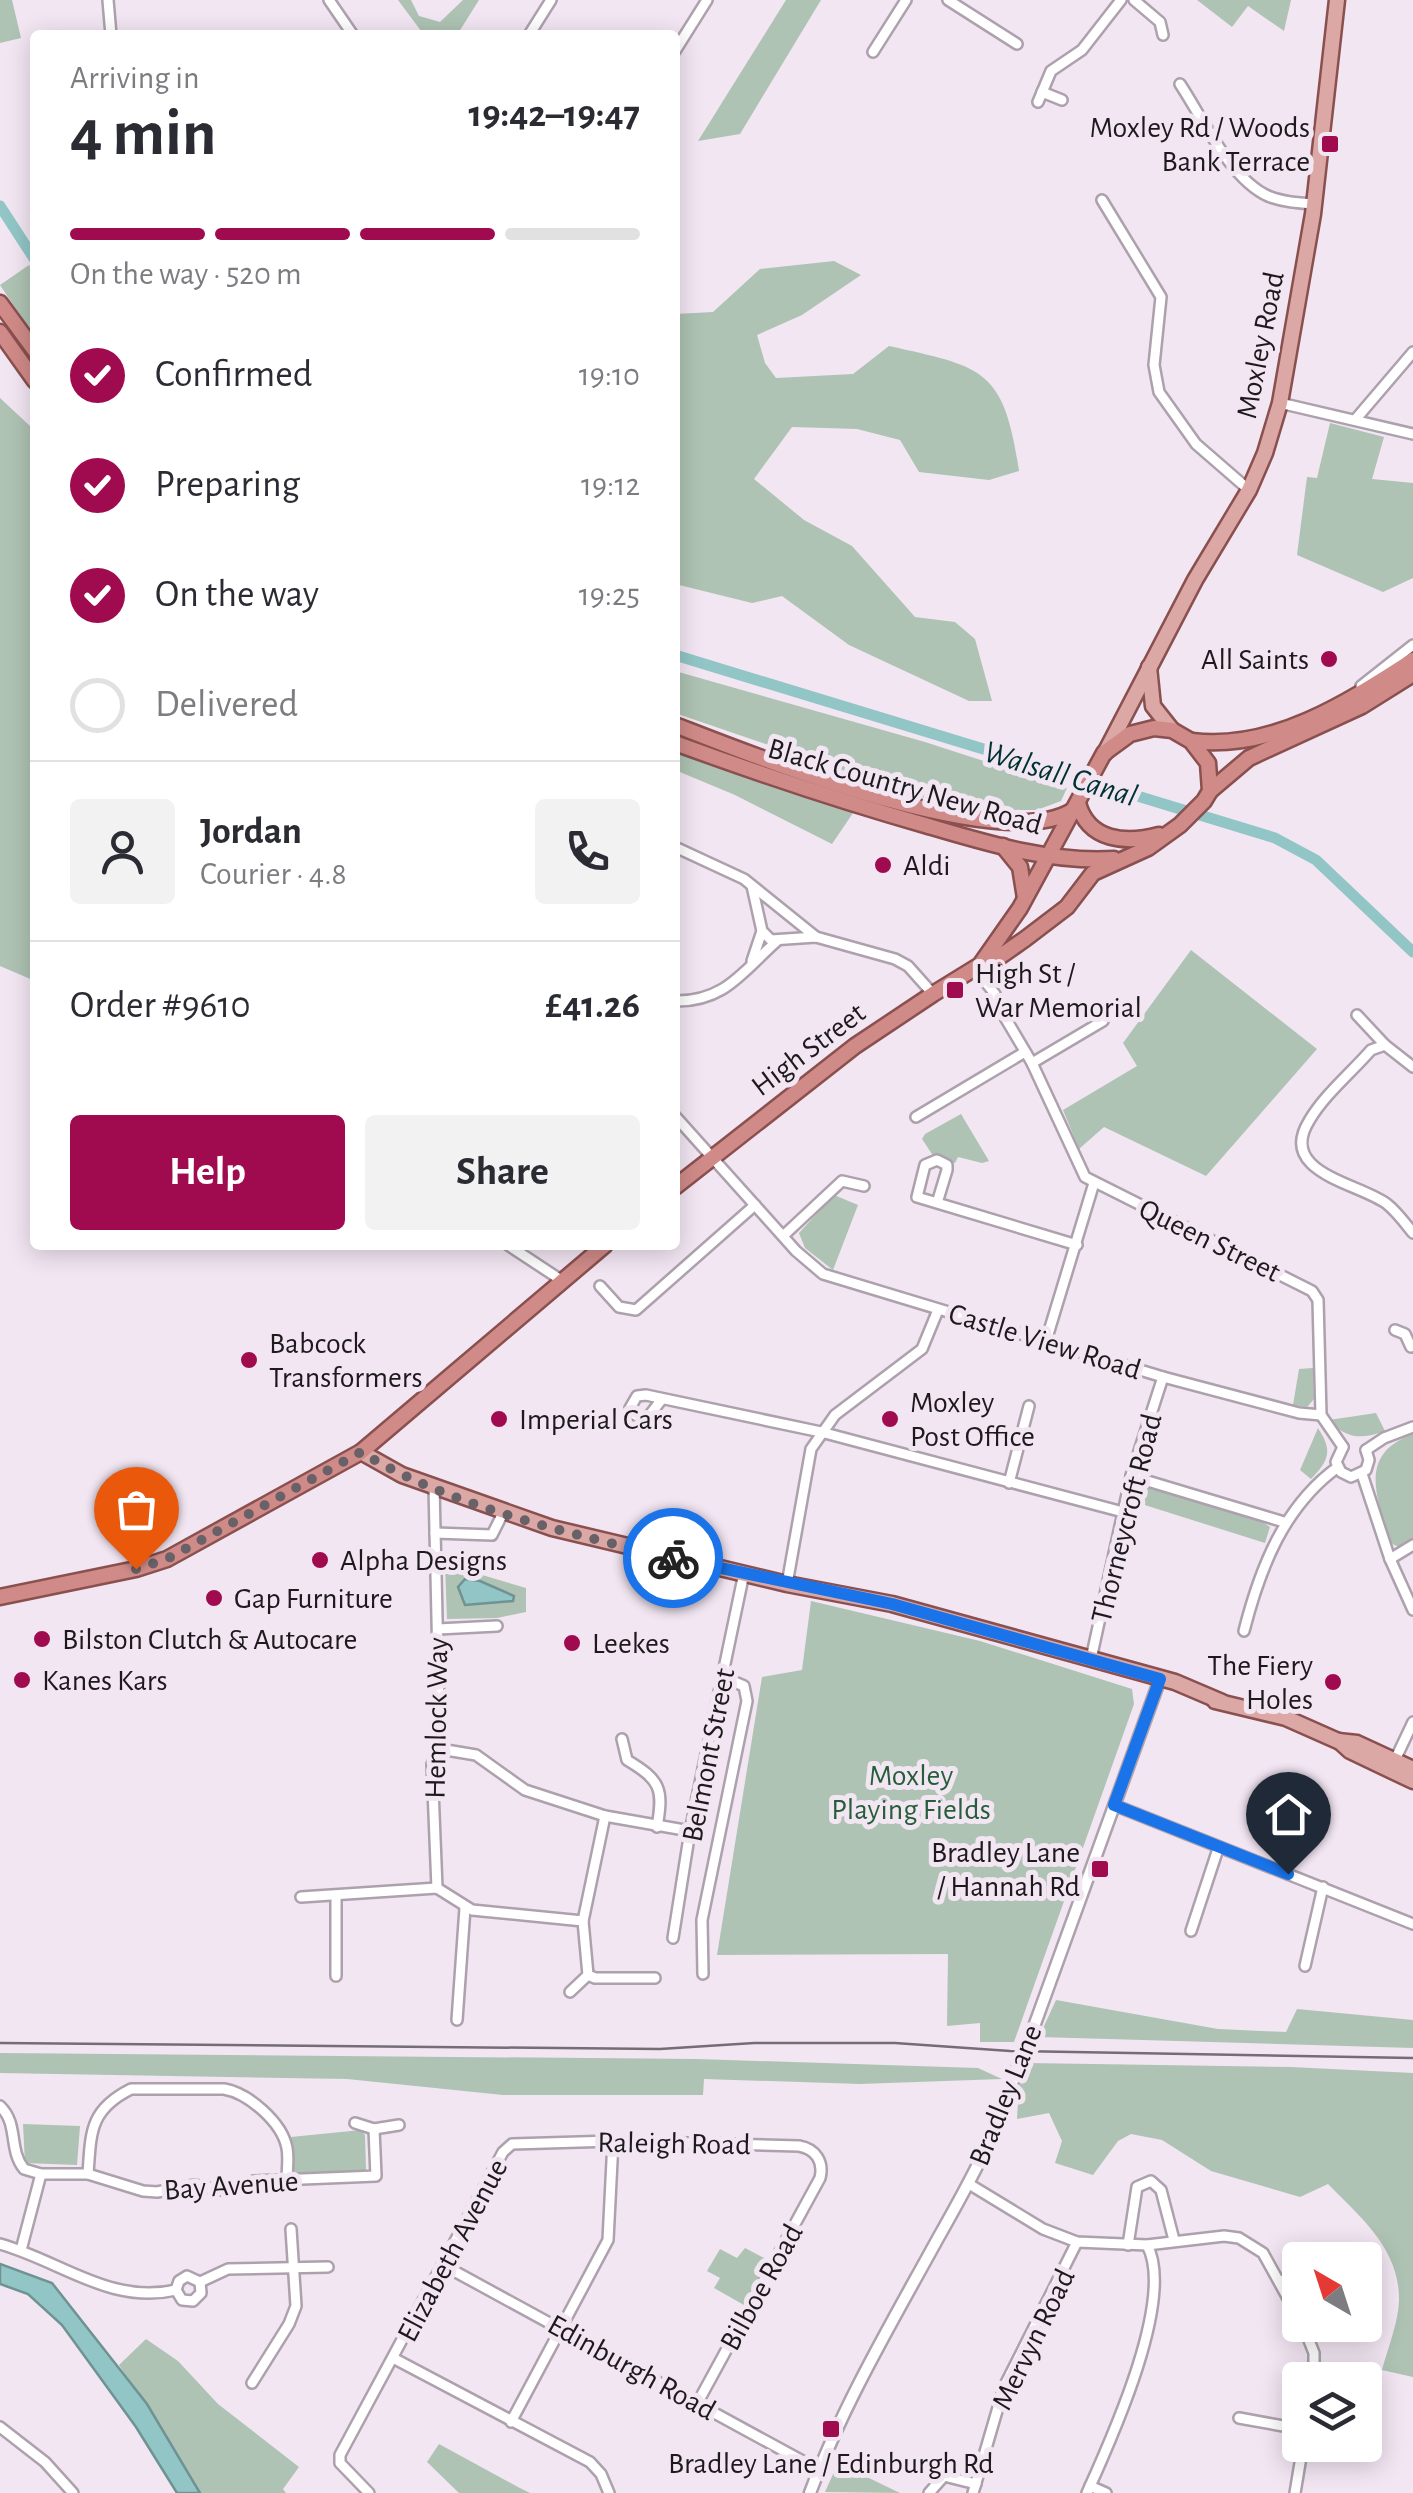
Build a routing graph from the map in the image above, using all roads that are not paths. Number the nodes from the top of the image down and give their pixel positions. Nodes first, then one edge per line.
1 (108, 0) edge
2 (329, 0) edge
3 (551, 0) edge
4 (707, 0) edge
5 (906, 0) edge
6 (948, 0) edge
7 (1121, 0) edge
8 (1134, 0) edge
9 (1337, 2) edge
10 (111, 30) edge
11 (350, 30) edge
12 (531, 30) edge
13 (1162, 35) dead end
14 (680, 43) edge
15 (1017, 44) dead end
16 (873, 52) dead end
17 (1180, 84) dead end
18 (1062, 100) dead end
19 (1102, 200) dead end
20 (1315, 204) junction
21 (0, 303) edge
22 (0, 332) edge
23 (30, 344) edge
24 (1413, 352) edge
25 (30, 373) edge
26 (1280, 403) junction
27 (1354, 420) junction
28 (1413, 434) edge
29 (1249, 490) junction
30 (1413, 645) edge
31 (1413, 660) edge
32 (1150, 666) junction
33 (1413, 674) edge
34 (1332, 709) junction
35 (680, 728) edge
36 (1172, 730) junction
37 (1191, 741) junction
38 (680, 745) edge
39 (1104, 754) junction
40 (1207, 796) junction
41 (1079, 801) junction
42 (1175, 828) junction
43 (1003, 846) junction
44 (680, 848) edge
45 (1049, 856) junction
46 (1124, 858) junction
47 (752, 886) junction
48 (1022, 903) junction
49 (779, 908) junction
50 (792, 917) junction
51 (1045, 924) junction
52 (762, 925) junction
53 (816, 936) junction
54 (782, 940) junction
55 (752, 964) junction
56 (978, 967) junction
57 (933, 994) junction
58 (680, 1001) edge
59 (1357, 1016) dead end
60 (1103, 1021) dead end
61 (1385, 1044) junction
62 (1025, 1052) junction
63 (1032, 1063) junction
64 (1413, 1067) edge
65 (916, 1118) dead end
66 (680, 1121) edge
67 (714, 1156) junction
68 (680, 1183) edge
69 (1094, 1183) junction
70 (864, 1186) dead end
71 (938, 1203) junction
72 (755, 1205) junction
73 (1413, 1233) edge
74 (783, 1236) junction
75 (1077, 1244) junction
76 (516, 1250) edge
77 (599, 1250) edge
78 (564, 1282) junction
79 (600, 1286) dead end
80 (938, 1310) junction
81 (1404, 1330) edge
82 (1046, 1341) junction
83 (1410, 1347) edge
84 (1163, 1376) junction
85 (662, 1399) dead end
86 (1029, 1406) dead end
87 (1321, 1415) junction
88 (1413, 1427) edge
89 (821, 1432) junction
90 (1344, 1446) junction
91 (1366, 1450) junction
92 (361, 1452) junction
93 (1338, 1467) junction
94 (1362, 1474) junction
95 (1132, 1476) junction
96 (1009, 1482) junction
97 (434, 1487) junction
98 (504, 1512) junction
99 (1122, 1512) junction
100 (1284, 1522) junction
101 (435, 1533) junction
102 (1413, 1544) edge
103 (1390, 1559) junction
104 (744, 1573) junction
105 (787, 1584) junction
106 (0, 1597) edge
107 (1413, 1610) edge
108 (496, 1626) dead end
109 (438, 1629) junction
110 (1244, 1631) dead end
111 (1091, 1659) junction
112 (723, 1677) junction
113 (1160, 1679) junction
114 (1413, 1722) edge
115 (622, 1739) dead end
116 (1338, 1741) junction
117 (440, 1749) junction
118 (1395, 1760) junction
119 (1379, 1764) junction
120 (1413, 1769) edge
121 (1413, 1780) edge
122 (1114, 1805) junction
123 (605, 1816) junction
124 (657, 1827) junction
125 (690, 1831) junction
126 (1218, 1849) junction
127 (1323, 1887) junction
128 (437, 1888) junction
129 (300, 1897) dead end
130 (336, 1897) junction
131 (465, 1908) junction
132 (583, 1920) junction
133 (1413, 1924) edge
134 (1191, 1931) dead end
135 (673, 1938) dead end
136 (1305, 1966) dead end
137 (703, 1974) dead end
138 (588, 1975) junction
139 (336, 1976) dead end
140 (570, 1992) dead end
141 (650, 1994) dead end
142 (457, 2006) junction
143 (442, 2007) dead end
144 (457, 2020) dead end
145 (0, 2106) edge
146 (356, 2123) dead end
147 (399, 2124) dead end
148 (374, 2129) junction
149 (613, 2140) junction
150 (512, 2144) joint
151 (822, 2171) joint
152 (41, 2174) junction
153 (88, 2174) junction
154 (287, 2181) junction
155 (969, 2184) junction
156 (290, 2230) dead end
157 (1174, 2240) junction
158 (1077, 2242) junction
159 (0, 2244) edge
160 (1128, 2245) junction
161 (1147, 2245) junction
162 (21, 2250) junction
163 (443, 2265) junction
164 (328, 2267) dead end
165 (292, 2270) junction
166 (1281, 2280) edge
167 (200, 2282) junction
168 (176, 2290) junction
169 (562, 2327) junction
170 (393, 2358) junction
171 (252, 2383) dead end
172 (698, 2402) junction
173 (1239, 2418) dead end
174 (511, 2422) junction
175 (1282, 2426) edge
176 (0, 2428) edge
177 (1300, 2462) edge
178 (819, 2470) junction
179 (975, 2488) edge
180 (1088, 2490) edge
181 (74, 2493) edge
182 (369, 2493) edge
183 (609, 2493) edge
184 (810, 2493) edge
185 (929, 2493) edge
186 (1106, 2493) edge
187 (1295, 2493) edge

1 - 10 street
2 - 11 street
3 - 12 street
4 - 14 street
5 - 16 street
6 - 15 street
7 - 18 street
8 - 13 street
9 - 20 main road, Moxley Road
17 - 20 street
19 - 29 street
20 - 26 main road, Moxley Road
21 - 23 highway
22 - 25 highway
24 - 27 street
26 - 27 street
26 - 29 main road, Moxley Road
27 - 28 street
29 - 32 main road, Moxley Road
30 - 34 street
31 - 34 highway
32 - 36 main road
32 - 39 main road, Moxley Road
33 - 40 highway
34 - 37 highway
35 - 41 highway, Black Country New Road
36 - 37 highway
36 - 39 highway
37 - 40 highway
38 - 43 highway, Black Country New Road
39 - 41 highway
40 - 42 highway
41 - 42 highway
41 - 45 highway, High Street
42 - 46 highway, High Street
43 - 45 highway, Black Country New Road
43 - 48 highway
44 - 47 street
45 - 46 highway, Black Country New Road
45 - 48 highway, High Street
46 - 51 highway, High Street
47 - 49 street
47 - 52 street
48 - 51 highway
48 - 56 highway, High Street
49 - 50 street
49 - 52 street
50 - 53 street
50 - 54 street
51 - 56 highway, High Street
52 - 54 street
52 - 55 street
53 - 54 street
53 - 57 street
54 - 55 street
55 - 58 street
56 - 57 highway, High Street
56 - 62 street
57 - 67 highway, High Street
59 - 61 street
60 - 63 street
61 - 64 street
61 - 73 street
62 - 63 street
62 - 65 street
63 - 69 street
66 - 67 street, Castle View Road
67 - 68 highway, High Street
67 - 72 street, Castle View Road
69 - 75 street
69 - 87 street, Queen Street
70 - 74 street
71 - 71 street
71 - 75 street
72 - 74 street, Castle View Road
72 - 79 street
74 - 80 street, Castle View Road
75 - 82 street
76 - 78 street
77 - 78 highway
78 - 92 highway
80 - 82 street, Castle View Road
80 - 89 street
81 - 83 street
82 - 84 street, Castle View Road
84 - 87 street, Castle View Road
84 - 95 street, Thorneycroft Road
85 - 89 street
86 - 96 street
87 - 90 street
88 - 91 street
89 - 96 street
89 - 105 street
90 - 91 street
90 - 93 street
91 - 94 street
92 - 97 main road
92 - 106 highway
93 - 94 street
93 - 100 street
94 - 103 street
95 - 99 street, Thorneycroft Road
95 - 100 street
96 - 99 street
97 - 98 main road
97 - 101 street, Hemlock Way
98 - 101 street
98 - 104 main road
99 - 111 street, Thorneycroft Road
100 - 110 street
101 - 109 street, Hemlock Way
102 - 103 street
103 - 107 street
104 - 105 main road
104 - 112 street, Belmont Street
105 - 111 main road
108 - 109 street
109 - 117 street, Hemlock Way
111 - 113 main road
112 - 125 street, Belmont Street
112 - 137 street
113 - 116 main road
113 - 122 street, Bradley Lane
114 - 118 street
115 - 124 street
116 - 118 main road
116 - 119 main road
117 - 123 street
117 - 128 street, Hemlock Way
118 - 119 street
118 - 120 main road
118 - 121 street
119 - 121 main road
122 - 126 street
122 - 155 street, Bradley Lane, bridge
123 - 124 street
123 - 132 street
124 - 125 street
125 - 135 street, Belmont Street
126 - 127 street
126 - 134 street
127 - 133 street
127 - 136 street
128 - 130 street
128 - 131 street
129 - 130 street
130 - 139 street
131 - 132 street
131 - 142 street
132 - 138 street
138 - 140 street
138 - 141 street
142 - 143 street
142 - 144 street
145 - 152 street
146 - 148 street
147 - 148 street
148 - 154 street, Bay Avenue
149 - 150 street, Raleigh Road
149 - 151 street, Raleigh Road
149 - 169 street
150 - 163 street, Elizabeth Avenue
151 - 172 street, Bilboe Road
152 - 153 street, Bay Avenue
152 - 162 street
153 - 154 street, Bay Avenue
153 - 154 street
155 - 158 street
155 - 178 street, Bradley Lane
156 - 165 street
157 - 160 street
157 - 161 street
157 - 166 street
158 - 160 street
158 - 179 street, Mervyn Road
159 - 162 street
160 - 161 street
161 - 180 street
162 - 168 street
163 - 169 street, Edinburgh Road
163 - 170 street, Elizabeth Avenue
164 - 165 street
165 - 167 street
165 - 171 street
167 - 168 street
167 - 168 street
169 - 172 street, Edinburgh Road
169 - 174 street
170 - 174 street
170 - 182 street, Elizabeth Avenue
172 - 178 street, Edinburgh Road
173 - 175 street
174 - 183 street
176 - 181 street
177 - 187 street
178 - 184 street, Bradley Lane
179 - 185 street
180 - 186 street

